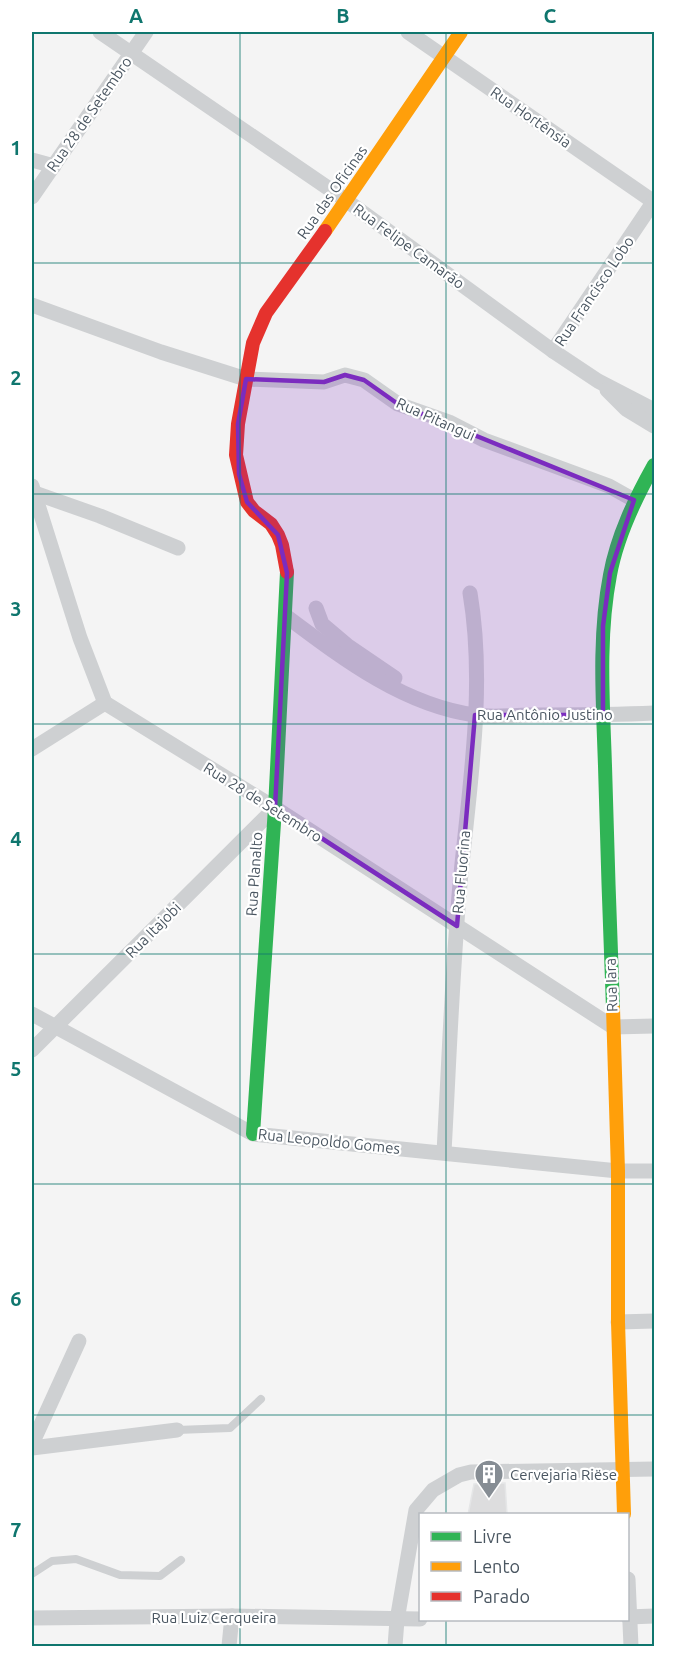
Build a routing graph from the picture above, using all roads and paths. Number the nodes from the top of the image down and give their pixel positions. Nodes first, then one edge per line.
1 (100, 32) edge
2 (146, 32) edge
3 (408, 32) edge
4 (461, 32) edge
5 (131, 53) junction
6 (444, 56) junction
7 (32, 160) edge
8 (54, 166) junction
9 (32, 197) edge
10 (347, 201) junction
11 (654, 202) edge
12 (32, 305) edge
13 (553, 351) junction
14 (246, 379) junction
15 (598, 381) junction
16 (654, 410) edge
17 (654, 426) edge
18 (654, 465) edge
19 (32, 491) edge
20 (634, 500) junction
21 (178, 548) dead end
22 (470, 593) dead end
23 (316, 608) dead end
24 (285, 616) junction
25 (105, 702) junction
26 (437, 705) junction
27 (654, 713) edge
28 (476, 715) junction
29 (603, 715) junction
30 (32, 749) edge
31 (275, 808) junction
32 (457, 926) junction
33 (32, 1014) edge
34 (654, 1026) edge
35 (613, 1027) junction
36 (55, 1028) junction
37 (32, 1050) edge
38 (252, 1134) junction
39 (444, 1152) junction
40 (618, 1171) junction
41 (654, 1171) edge
42 (654, 1321) edge
43 (618, 1322) junction
44 (78, 1341) dead end
45 (261, 1399) dead end
46 (177, 1430) joint
47 (32, 1446) edge
48 (654, 1469) edge
49 (621, 1470) junction
50 (624, 1513) edge
51 (181, 1560) dead end
52 (32, 1574) edge
53 (232, 1616) junction
54 (654, 1616) edge
55 (629, 1617) edge
56 (32, 1618) edge
57 (419, 1619) edge
58 (397, 1620) junction
59 (229, 1647) edge
60 (395, 1647) edge
61 (631, 1647) edge

1 - 5 street, Rua Felipe Camarão
2 - 5 street, Rua 28 de Setembro
3 - 6 street, Rua Hortênsia
4 - 6 street, Rua das Oficinas
5 - 8 street, Rua 28 de Setembro
5 - 10 street, Rua Felipe Camarão
6 - 10 street, Rua das Oficinas
6 - 11 street, Rua Hortênsia
7 - 8 street
8 - 9 street, Rua 28 de Setembro
10 - 13 street, Rua Felipe Camarão
10 - 14 street, Rua das Oficinas
11 - 13 street, Rua Francisco Lobo
12 - 14 street, Rua Pitangui
13 - 15 street, Rua Felipe Camarão
14 - 20 street, Rua Pitangui
14 - 24 street
15 - 16 street, Rua Felipe Camarão
15 - 17 street, Rua Felipe Camarão
18 - 20 street, Rua Iara
19 - 21 street
19 - 25 street
20 - 29 street, Rua Iara
22 - 28 street, Rua Fluorina
23 - 26 street, Rua Antônio Justino
24 - 26 street, Rua Antônio Justino
24 - 31 street, Rua Planalto
25 - 30 street
25 - 31 street, Rua 28 de Setembro
26 - 28 street, Rua Antônio Justino
27 - 29 street, Rua Antônio Justino
28 - 29 street, Rua Antônio Justino
28 - 32 street, Rua Fluorina
29 - 35 street, Rua Iara
31 - 32 street, Rua 28 de Setembro
31 - 36 street, Rua Itajobi
31 - 38 street, Rua Planalto
32 - 35 street, Rua 28 de Setembro
32 - 39 street, Rua Fluorina
33 - 36 street, Rua Leopoldo Gomes
34 - 35 street
35 - 40 street, Rua Iara
36 - 37 street, Rua Itajobi
36 - 38 street, Rua Leopoldo Gomes
38 - 39 street, Rua Leopoldo Gomes
39 - 40 street, Rua Leopoldo Gomes
40 - 41 street, Rua Leopoldo Gomes
40 - 43 street, Rua Iara
42 - 43 street
43 - 49 street, Rua Iara
44 - 47 street
45 - 46 lane
46 - 47 street
48 - 49 street
49 - 50 street, Rua Iara
49 - 58 street
51 - 52 lane
53 - 56 street, Rua Luiz Cerqueira
53 - 58 street, Rua Luiz Cerqueira
53 - 59 street
54 - 55 street
55 - 61 street
57 - 58 street, Rua Luiz Cerqueira
58 - 60 street

